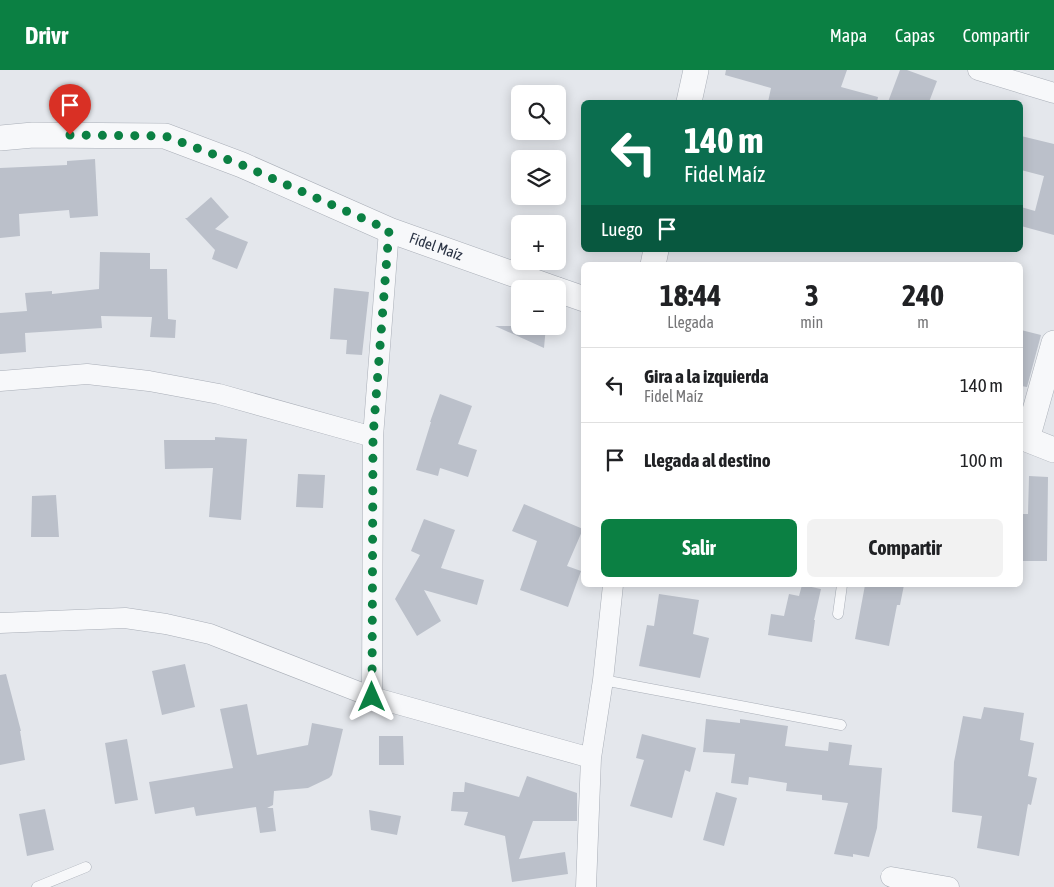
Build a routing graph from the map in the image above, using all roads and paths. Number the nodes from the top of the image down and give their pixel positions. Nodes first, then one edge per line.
1 (696, 70) edge
2 (978, 70) edge
3 (1054, 93) edge
4 (689, 100) edge
5 (0, 138) edge
6 (389, 230) junction
7 (531, 280) edge
8 (566, 293) edge
9 (581, 298) edge
10 (1054, 343) edge
11 (0, 381) edge
12 (373, 437) junction
13 (1024, 438) edge
14 (1054, 450) edge
15 (612, 587) edge
16 (842, 587) edge
17 (838, 614) dead end
18 (0, 623) edge
19 (602, 680) junction
20 (372, 697) junction
21 (841, 725) dead end
22 (591, 758) junction
23 (86, 867) dead end
24 (891, 877) dead end
25 (37, 887) edge
26 (586, 887) edge
27 (949, 887) edge

1 - 4 street
2 - 3 street
5 - 6 street, Fidel Maíz
6 - 7 street, Fidel Maíz
6 - 12 street
8 - 9 street, Fidel Maíz
10 - 13 street
11 - 12 street
12 - 20 street
13 - 14 street
15 - 19 street
16 - 17 lane
18 - 20 street
19 - 21 lane
19 - 22 street
20 - 22 street
22 - 26 street
23 - 25 lane
24 - 27 street

